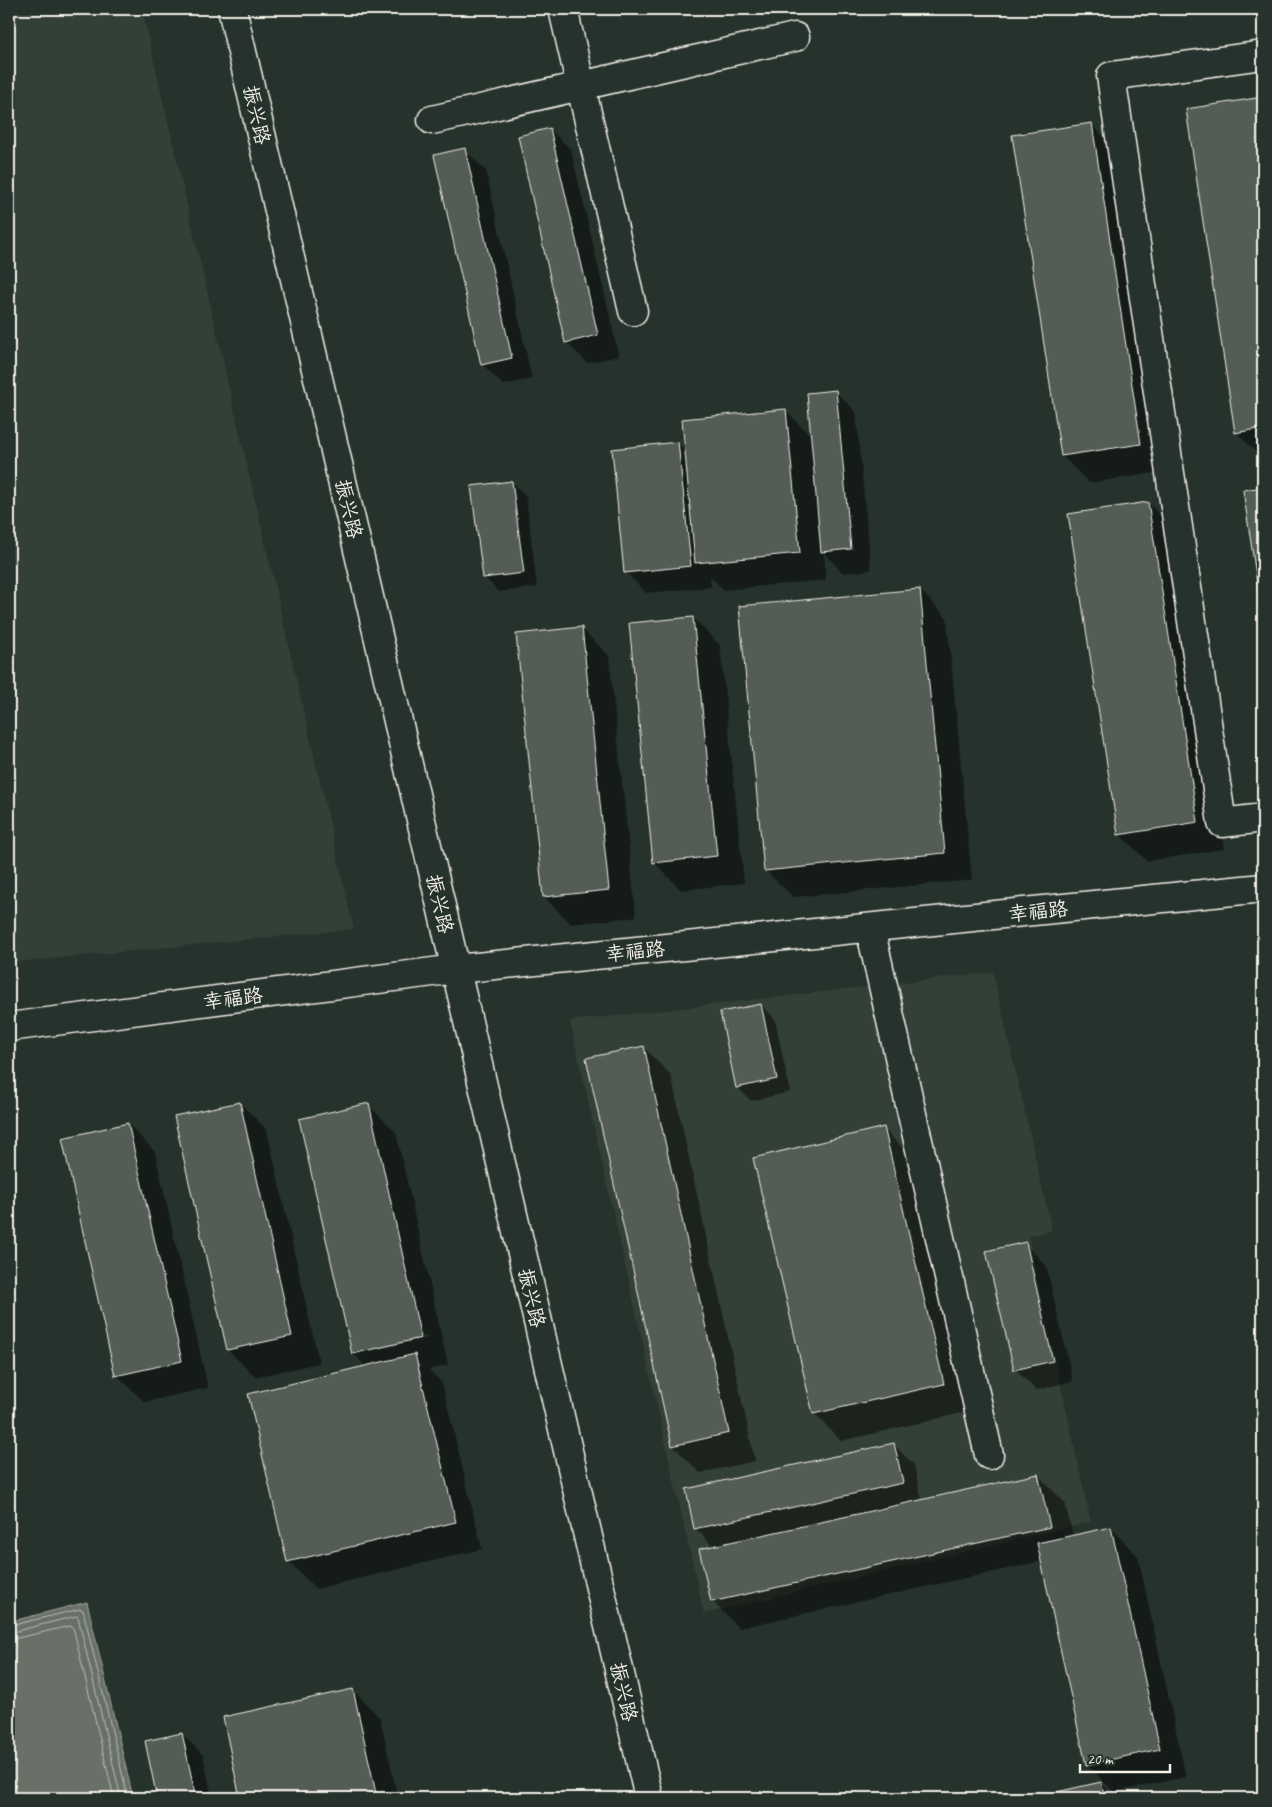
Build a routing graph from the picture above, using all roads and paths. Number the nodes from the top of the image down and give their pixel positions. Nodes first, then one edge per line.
1 (232, 9) edge
2 (563, 9) edge
3 (795, 37) dead end
4 (1263, 55) edge
5 (581, 86) junction
6 (432, 120) dead end
7 (633, 311) dead end
8 (1263, 818) edge
9 (1263, 888) edge
10 (870, 928) junction
11 (456, 969) junction
12 (9, 1027) edge
13 (990, 1455) dead end
14 (649, 1798) edge

1 - 11 street, 振兴路
2 - 5 street
3 - 5 street
4 - 8 street
5 - 6 street
5 - 7 street
9 - 10 street, 幸福路
10 - 11 street, 幸福路
10 - 13 street
11 - 12 street, 幸福路
11 - 14 street, 振兴路

